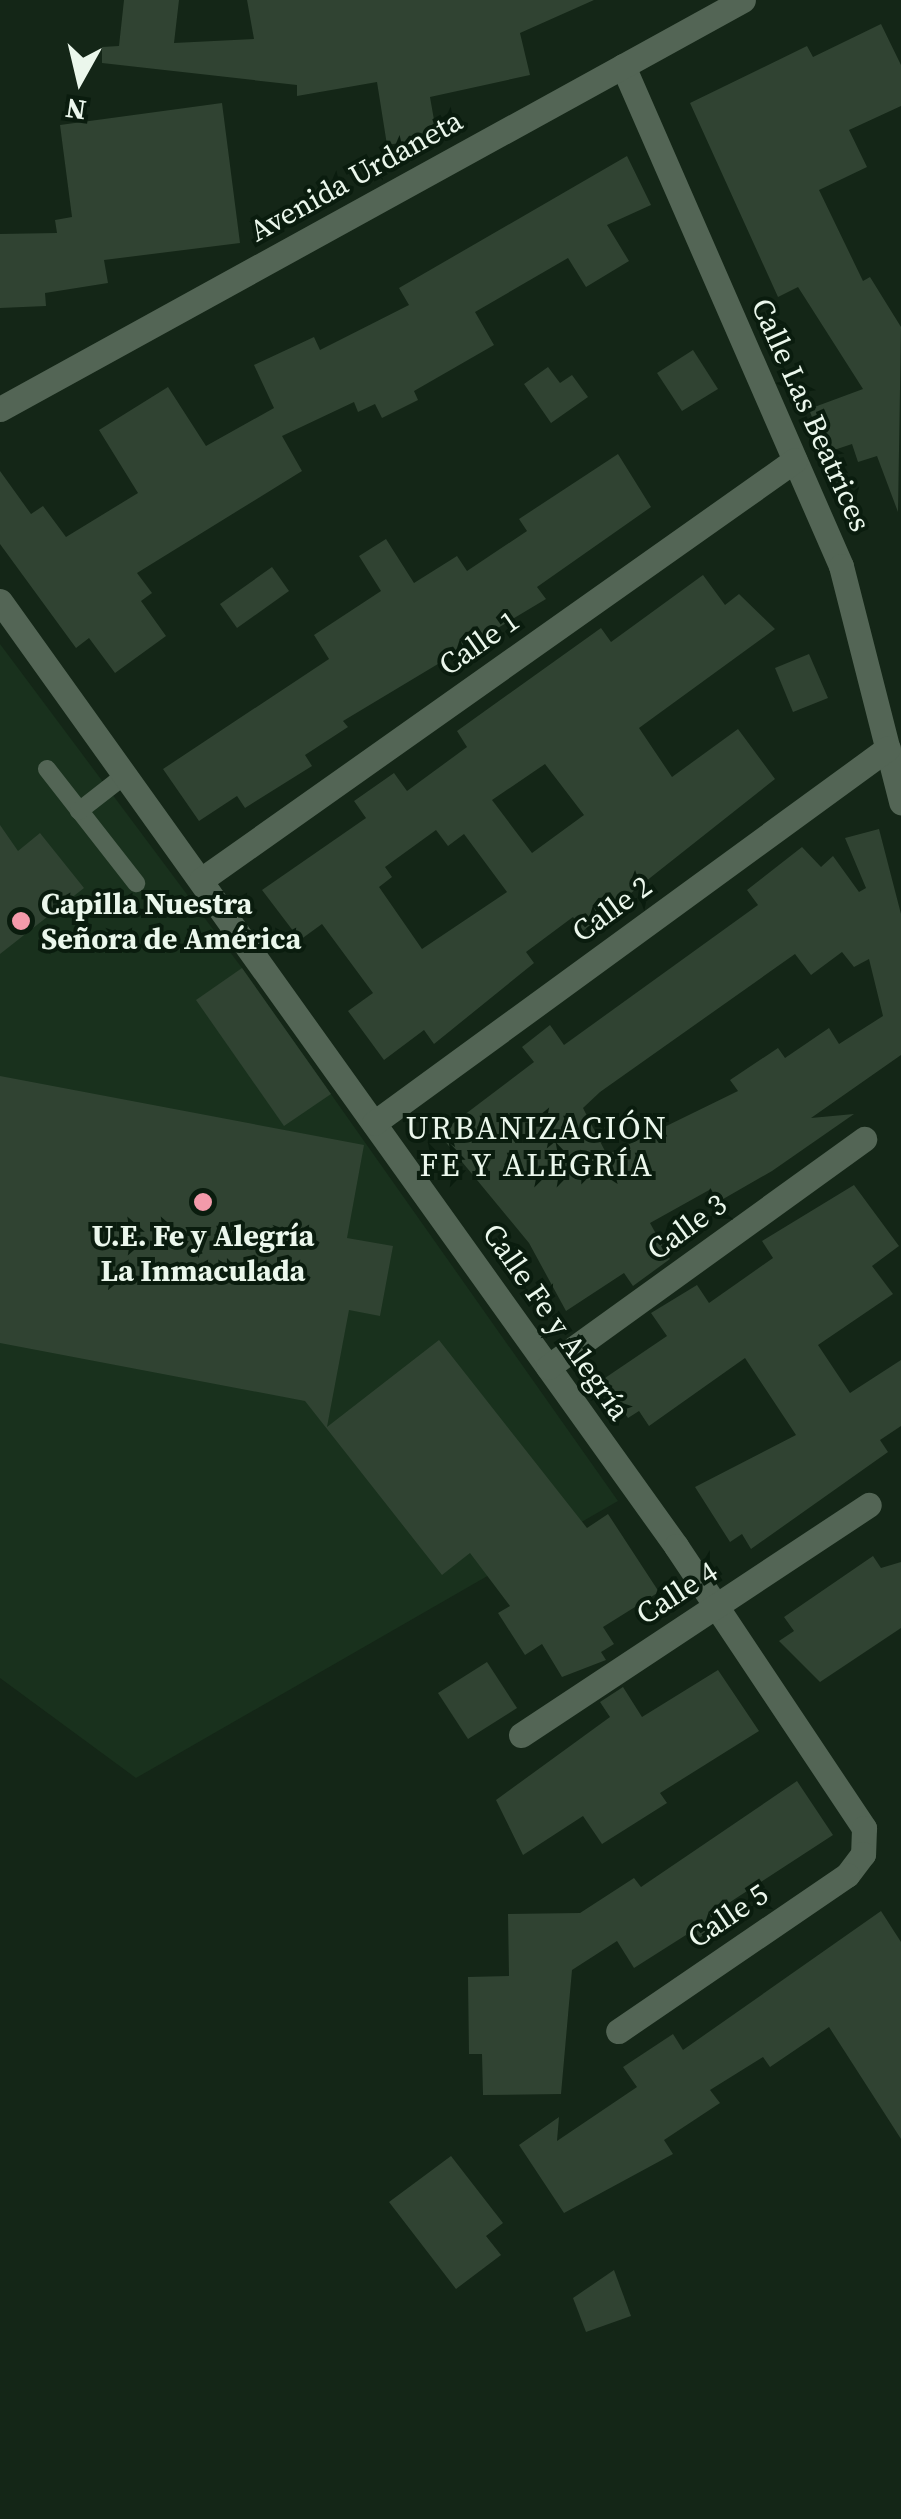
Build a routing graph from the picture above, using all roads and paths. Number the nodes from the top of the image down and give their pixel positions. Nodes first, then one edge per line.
1 (727, 3) edge
2 (624, 66) junction
3 (0, 408) edge
4 (795, 460) junction
5 (0, 601) edge
6 (888, 748) junction
7 (47, 769) dead end
8 (126, 776) junction
9 (901, 802) edge
10 (79, 810) junction
11 (201, 880) junction
12 (136, 883) dead end
13 (374, 1123) junction
14 (864, 1139) dead end
15 (548, 1367) junction
16 (869, 1505) dead end
17 (716, 1606) junction
18 (521, 1734) dead end
19 (864, 1846) joint
20 (618, 2031) dead end

1 - 2 street, Avenida Urdaneta
2 - 3 street, Avenida Urdaneta
2 - 4 street, Calle Las Beatrices
4 - 6 street, Calle Las Beatrices
4 - 11 street, Calle 1
5 - 8 street, Calle Fe y Alegría
6 - 9 street, Calle Las Beatrices
6 - 13 street, Calle 2
7 - 10 lane
8 - 10 lane
8 - 11 street, Calle Fe y Alegría
10 - 12 lane
11 - 13 street, Calle Fe y Alegría
13 - 15 street, Calle Fe y Alegría
14 - 15 street, Calle 3
15 - 17 street, Calle Fe y Alegría
16 - 17 street, Calle 4
17 - 18 street, Calle 4
17 - 19 street, Calle Fe y Alegría
19 - 20 street, Calle 5

